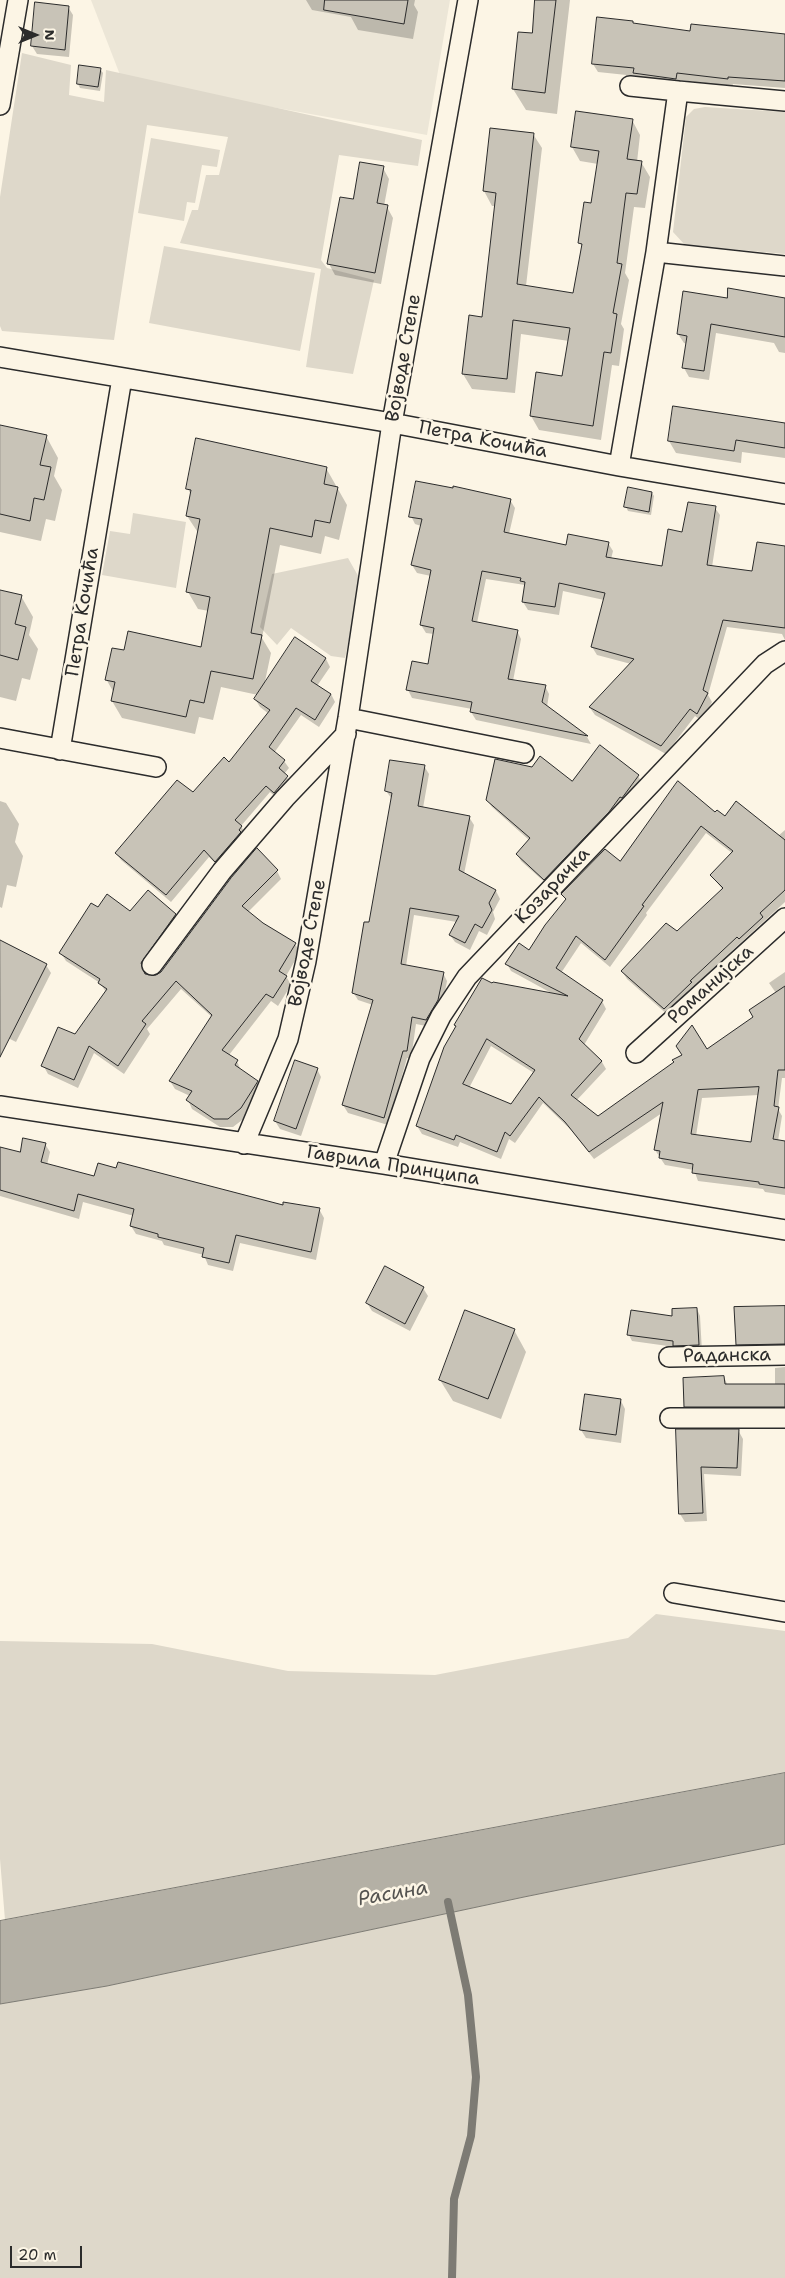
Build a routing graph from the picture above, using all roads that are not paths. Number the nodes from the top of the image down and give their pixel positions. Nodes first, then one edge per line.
1 (18, 0) edge
2 (468, 0) edge
3 (3, 77) edge
4 (630, 86) dead end
5 (678, 91) junction
6 (785, 101) edge
7 (0, 105) edge
8 (656, 252) junction
9 (785, 266) edge
10 (0, 357) edge
11 (122, 378) junction
12 (392, 423) junction
13 (619, 466) junction
14 (785, 494) edge
15 (785, 651) edge
16 (347, 726) junction
17 (0, 738) edge
18 (60, 750) junction
19 (524, 753) dead end
20 (156, 767) dead end
21 (785, 918) edge
22 (152, 965) dead end
23 (636, 1053) dead end
24 (0, 1106) edge
25 (244, 1144) junction
26 (384, 1164) junction
27 (785, 1230) edge
28 (785, 1355) edge
29 (669, 1357) dead end
30 (670, 1418) dead end
31 (785, 1418) edge
32 (674, 1593) dead end
33 (785, 1612) edge

1 - 3 street
2 - 12 street, Војводе Степе
3 - 7 street
4 - 5 street
5 - 6 street
5 - 8 street
8 - 9 street
8 - 13 street
10 - 11 street, Петра Кочића
11 - 12 street, Петра Кочића
11 - 18 street, Петра Кочића
12 - 13 street, Петра Кочића
12 - 16 street, Војводе Степе
13 - 14 street, Петра Кочића
15 - 26 street, Козарачка
16 - 19 street
16 - 22 street
16 - 25 street, Војводе Степе
17 - 18 street
18 - 20 street
21 - 23 street, Романијска
24 - 25 street, Гаврила Принципа
25 - 26 street, Гаврила Принципа
26 - 27 street, Гаврила Принципа
28 - 29 street, Раданска
30 - 31 street
32 - 33 street

